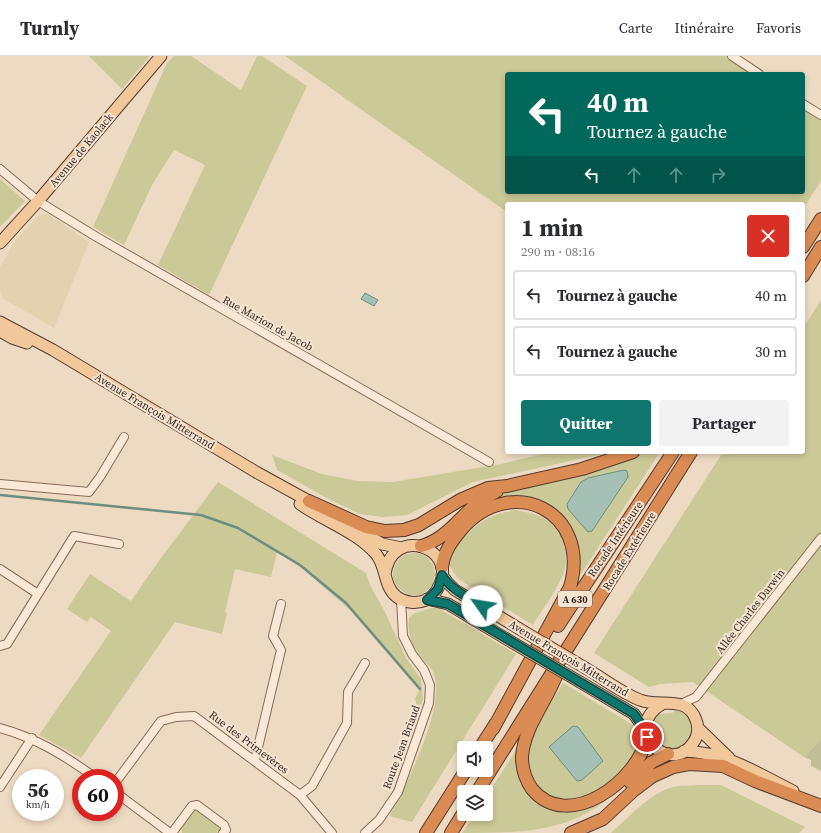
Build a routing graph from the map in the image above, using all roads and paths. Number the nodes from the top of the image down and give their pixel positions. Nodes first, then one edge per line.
1 (161, 56) edge
2 (732, 56) edge
3 (756, 72) edge
4 (805, 105) edge
5 (821, 115) edge
6 (0, 169) edge
7 (38, 201) junction
8 (821, 218) edge
9 (0, 243) edge
10 (805, 244) edge
11 (821, 247) edge
12 (805, 273) edge
13 (0, 322) edge
14 (0, 331) edge
15 (53, 350) junction
16 (124, 437) dead end
17 (627, 454) edge
18 (672, 454) edge
19 (691, 454) edge
20 (489, 462) dead end
21 (256, 472) junction
22 (0, 484) edge
23 (507, 486) junction
24 (309, 501) junction
25 (821, 538) edge
26 (119, 544) dead end
27 (421, 546) junction
28 (402, 548) junction
29 (0, 569) edge
30 (442, 571) junction
31 (385, 574) junction
32 (38, 594) junction
33 (401, 599) junction
34 (427, 600) junction
35 (414, 602) junction
36 (281, 604) dead end
37 (403, 617) junction
38 (0, 646) edge
39 (565, 652) junction
40 (365, 663) dead end
41 (696, 697) junction
42 (662, 704) junction
43 (681, 704) junction
44 (693, 713) junction
45 (0, 728) edge
46 (493, 728) junction
47 (698, 728) junction
48 (646, 734) junction
49 (32, 738) junction
50 (485, 741) edge
51 (684, 752) junction
52 (668, 754) junction
53 (730, 759) junction
54 (255, 760) junction
55 (83, 769) edge
56 (124, 771) edge
57 (462, 777) edge
58 (480, 785) edge
59 (0, 787) edge
60 (300, 794) junction
61 (124, 799) edge
62 (821, 805) edge
63 (458, 821) edge
64 (171, 833) edge
65 (223, 833) edge
66 (332, 833) edge
67 (365, 833) edge
68 (426, 833) edge
69 (451, 833) edge
70 (560, 833) edge
71 (571, 833) edge

1 - 7 main road, Avenue de Kaolack
2 - 3 street
4 - 5 street
6 - 7 street, Rue Marion de Jacob
7 - 9 main road, Avenue de Kaolack
7 - 20 street, Rue Marion de Jacob
8 - 10 highway
11 - 12 highway
13 - 15 main road, Avenue François Mitterrand
14 - 15 main road, Avenue François Mitterrand
15 - 21 main road, Avenue François Mitterrand
16 - 22 street
17 - 23 highway
18 - 46 highway, Rocade Intérieure / A 630
19 - 39 highway, Rocade Extérieure / A 630
21 - 24 main road, Avenue François Mitterrand
21 - 31 main road, Avenue François Mitterrand
23 - 24 highway
23 - 27 highway
24 - 28 main road, Avenue François Mitterrand
25 - 41 street, Allée Charles Darwin
26 - 32 street
27 - 28 main road, Avenue François Mitterrand
27 - 30 main road, Avenue François Mitterrand
28 - 31 main road
29 - 32 street
30 - 34 main road
30 - 42 main road, Avenue François Mitterrand, bridge
30 - 46 highway
31 - 33 main road, Avenue François Mitterrand
32 - 38 street
33 - 35 main road, Avenue François Mitterrand
33 - 37 street, Route Jean Briaud
34 - 35 main road, Avenue François Mitterrand
34 - 48 main road, Avenue François Mitterrand, bridge
35 - 37 street
36 - 54 street
37 - 67 street, Route Jean Briaud
39 - 48 highway
39 - 58 highway, Rocade Extérieure / A 630
40 - 60 street
41 - 43 street, Allée Charles Darwin
41 - 44 street, Allée Charles Darwin
42 - 43 main road, Avenue François Mitterrand
42 - 48 main road
43 - 44 main road
44 - 47 main road
45 - 49 street
46 - 50 highway, Rocade Intérieure / A 630
47 - 51 main road
47 - 53 main road
48 - 52 main road, Avenue François Mitterrand
49 - 55 street
49 - 59 street
51 - 52 main road
51 - 53 main road
52 - 70 highway
53 - 62 main road
54 - 56 street, Rue des Primevères
54 - 60 street, Rue des Primevères
57 - 68 highway
60 - 66 street, Rue des Primevères
61 - 64 street
62 - 71 highway
63 - 69 highway
64 - 65 street

